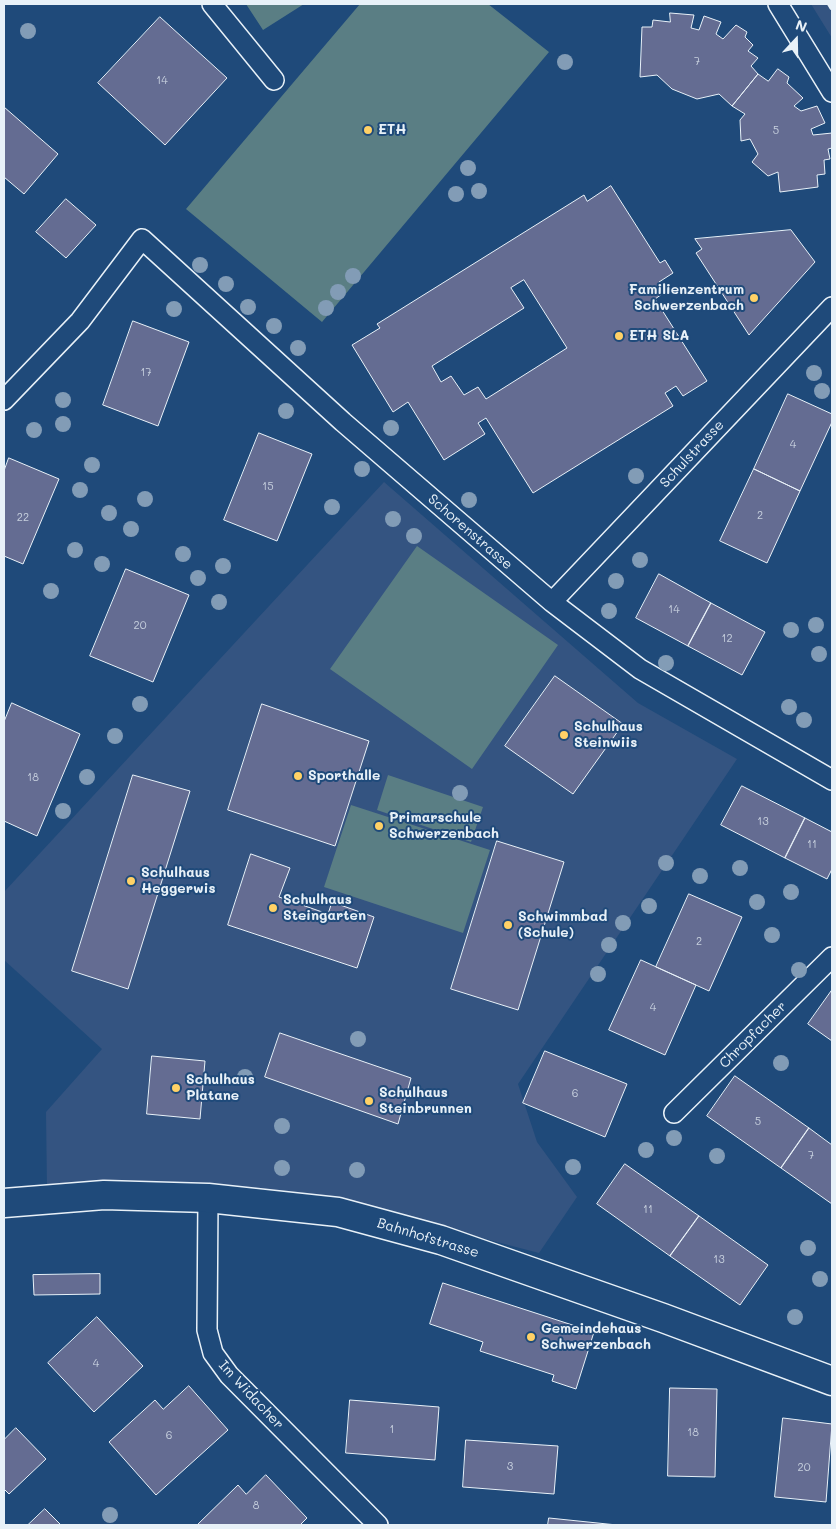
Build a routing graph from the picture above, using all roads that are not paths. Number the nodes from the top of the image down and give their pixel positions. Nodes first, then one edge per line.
1 (212, 4) edge
2 (778, 4) edge
3 (274, 80) dead end
4 (832, 92) edge
5 (832, 307) edge
6 (4, 400) edge
7 (552, 602) junction
8 (832, 780) edge
9 (832, 957) edge
10 (674, 1113) dead end
11 (208, 1198) junction
12 (4, 1203) edge
13 (832, 1382) edge
14 (378, 1525) edge

1 - 3 street
2 - 4 street
5 - 7 street, Schulstrasse
6 - 7 street, Schorenstrasse
7 - 8 street, Schorenstrasse
9 - 10 street, Chropfacher
11 - 12 main road, Bahnhofstrasse
11 - 13 main road, Bahnhofstrasse
11 - 14 street, Im Widacher

